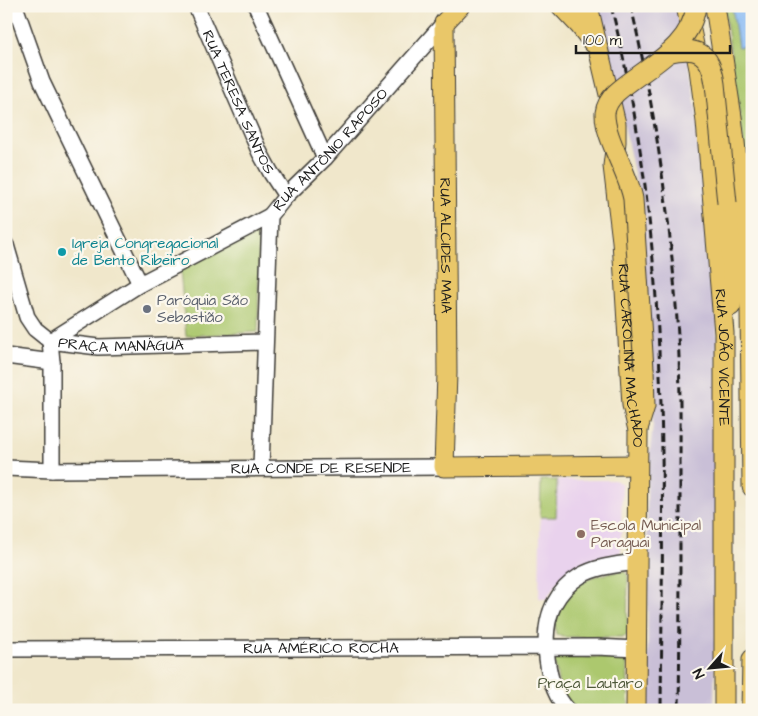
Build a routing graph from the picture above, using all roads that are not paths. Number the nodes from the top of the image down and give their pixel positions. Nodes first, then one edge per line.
1 (15, 6) edge
2 (196, 6) edge
3 (256, 6) edge
4 (460, 6) edge
5 (561, 6) edge
6 (588, 6) edge
7 (686, 6) edge
8 (696, 6) edge
9 (714, 6) edge
10 (444, 23) junction
11 (599, 53) junction
12 (668, 53) junction
13 (732, 117) junction
14 (706, 122) junction
15 (325, 158) junction
16 (286, 196) junction
17 (270, 216) junction
18 (6, 245) edge
19 (140, 284) junction
20 (724, 333) junction
21 (50, 341) junction
22 (265, 342) junction
23 (6, 356) edge
24 (52, 362) junction
25 (751, 399) edge
26 (638, 430) junction
27 (751, 433) edge
28 (636, 465) junction
29 (6, 468) edge
30 (261, 468) junction
31 (444, 468) junction
32 (52, 470) junction
33 (752, 487) edge
34 (636, 562) junction
35 (547, 648) junction
36 (636, 648) junction
37 (6, 649) edge
38 (752, 659) edge
39 (568, 710) edge
40 (636, 710) edge
41 (724, 710) edge
42 (752, 710) edge

1 - 19 street
2 - 16 street, RUA TERESA SANTOS
3 - 15 street
4 - 10 main road, RUA ANTÔNIO RAPOSO
5 - 11 main road
6 - 11 main road, RUA CAROLINA MACHADO
7 - 14 main road, RUA JOÃO VICENTE
8 - 12 main road, bridge
9 - 13 main road, RUA JOÃO VICENTE
10 - 15 street, RUA ANTÔNIO RAPOSO
10 - 31 main road, RUA ALCIDES MAIA
11 - 26 main road, RUA CAROLINA MACHADO
12 - 20 main road, bridge
12 - 26 main road, bridge
13 - 14 main road
13 - 25 main road, RUA JOÃO VICENTE
14 - 20 main road, RUA JOÃO VICENTE
15 - 16 street, RUA ANTÔNIO RAPOSO
16 - 17 street, RUA ANTÔNIO RAPOSO
17 - 19 street, PRAÇA MANÁGUA
17 - 22 street, RUA ANTÔNIO RAPOSO
18 - 21 street
19 - 21 street, PRAÇA MANÁGUA
20 - 41 main road, RUA JOÃO VICENTE
21 - 22 street, PRAÇA MANÁGUA
21 - 24 street
22 - 30 street, RUA ANTÔNIO RAPOSO
23 - 24 street
24 - 32 street
25 - 27 main road, RUA JOÃO VICENTE
26 - 28 main road, RUA CAROLINA MACHADO
27 - 33 main road, RUA JOÃO VICENTE
28 - 31 main road, RUA CONDE DE RESENDE
28 - 34 main road, RUA CAROLINA MACHADO
29 - 32 street, RUA CONDE DE RESENDE
30 - 31 street, RUA CONDE DE RESENDE
30 - 32 street, RUA CONDE DE RESENDE
34 - 35 street
34 - 36 main road, RUA CAROLINA MACHADO
35 - 36 street, RUA AMÉRICO ROCHA
35 - 37 street, RUA AMÉRICO ROCHA
35 - 39 street
36 - 40 main road, RUA CAROLINA MACHADO
38 - 42 main road

